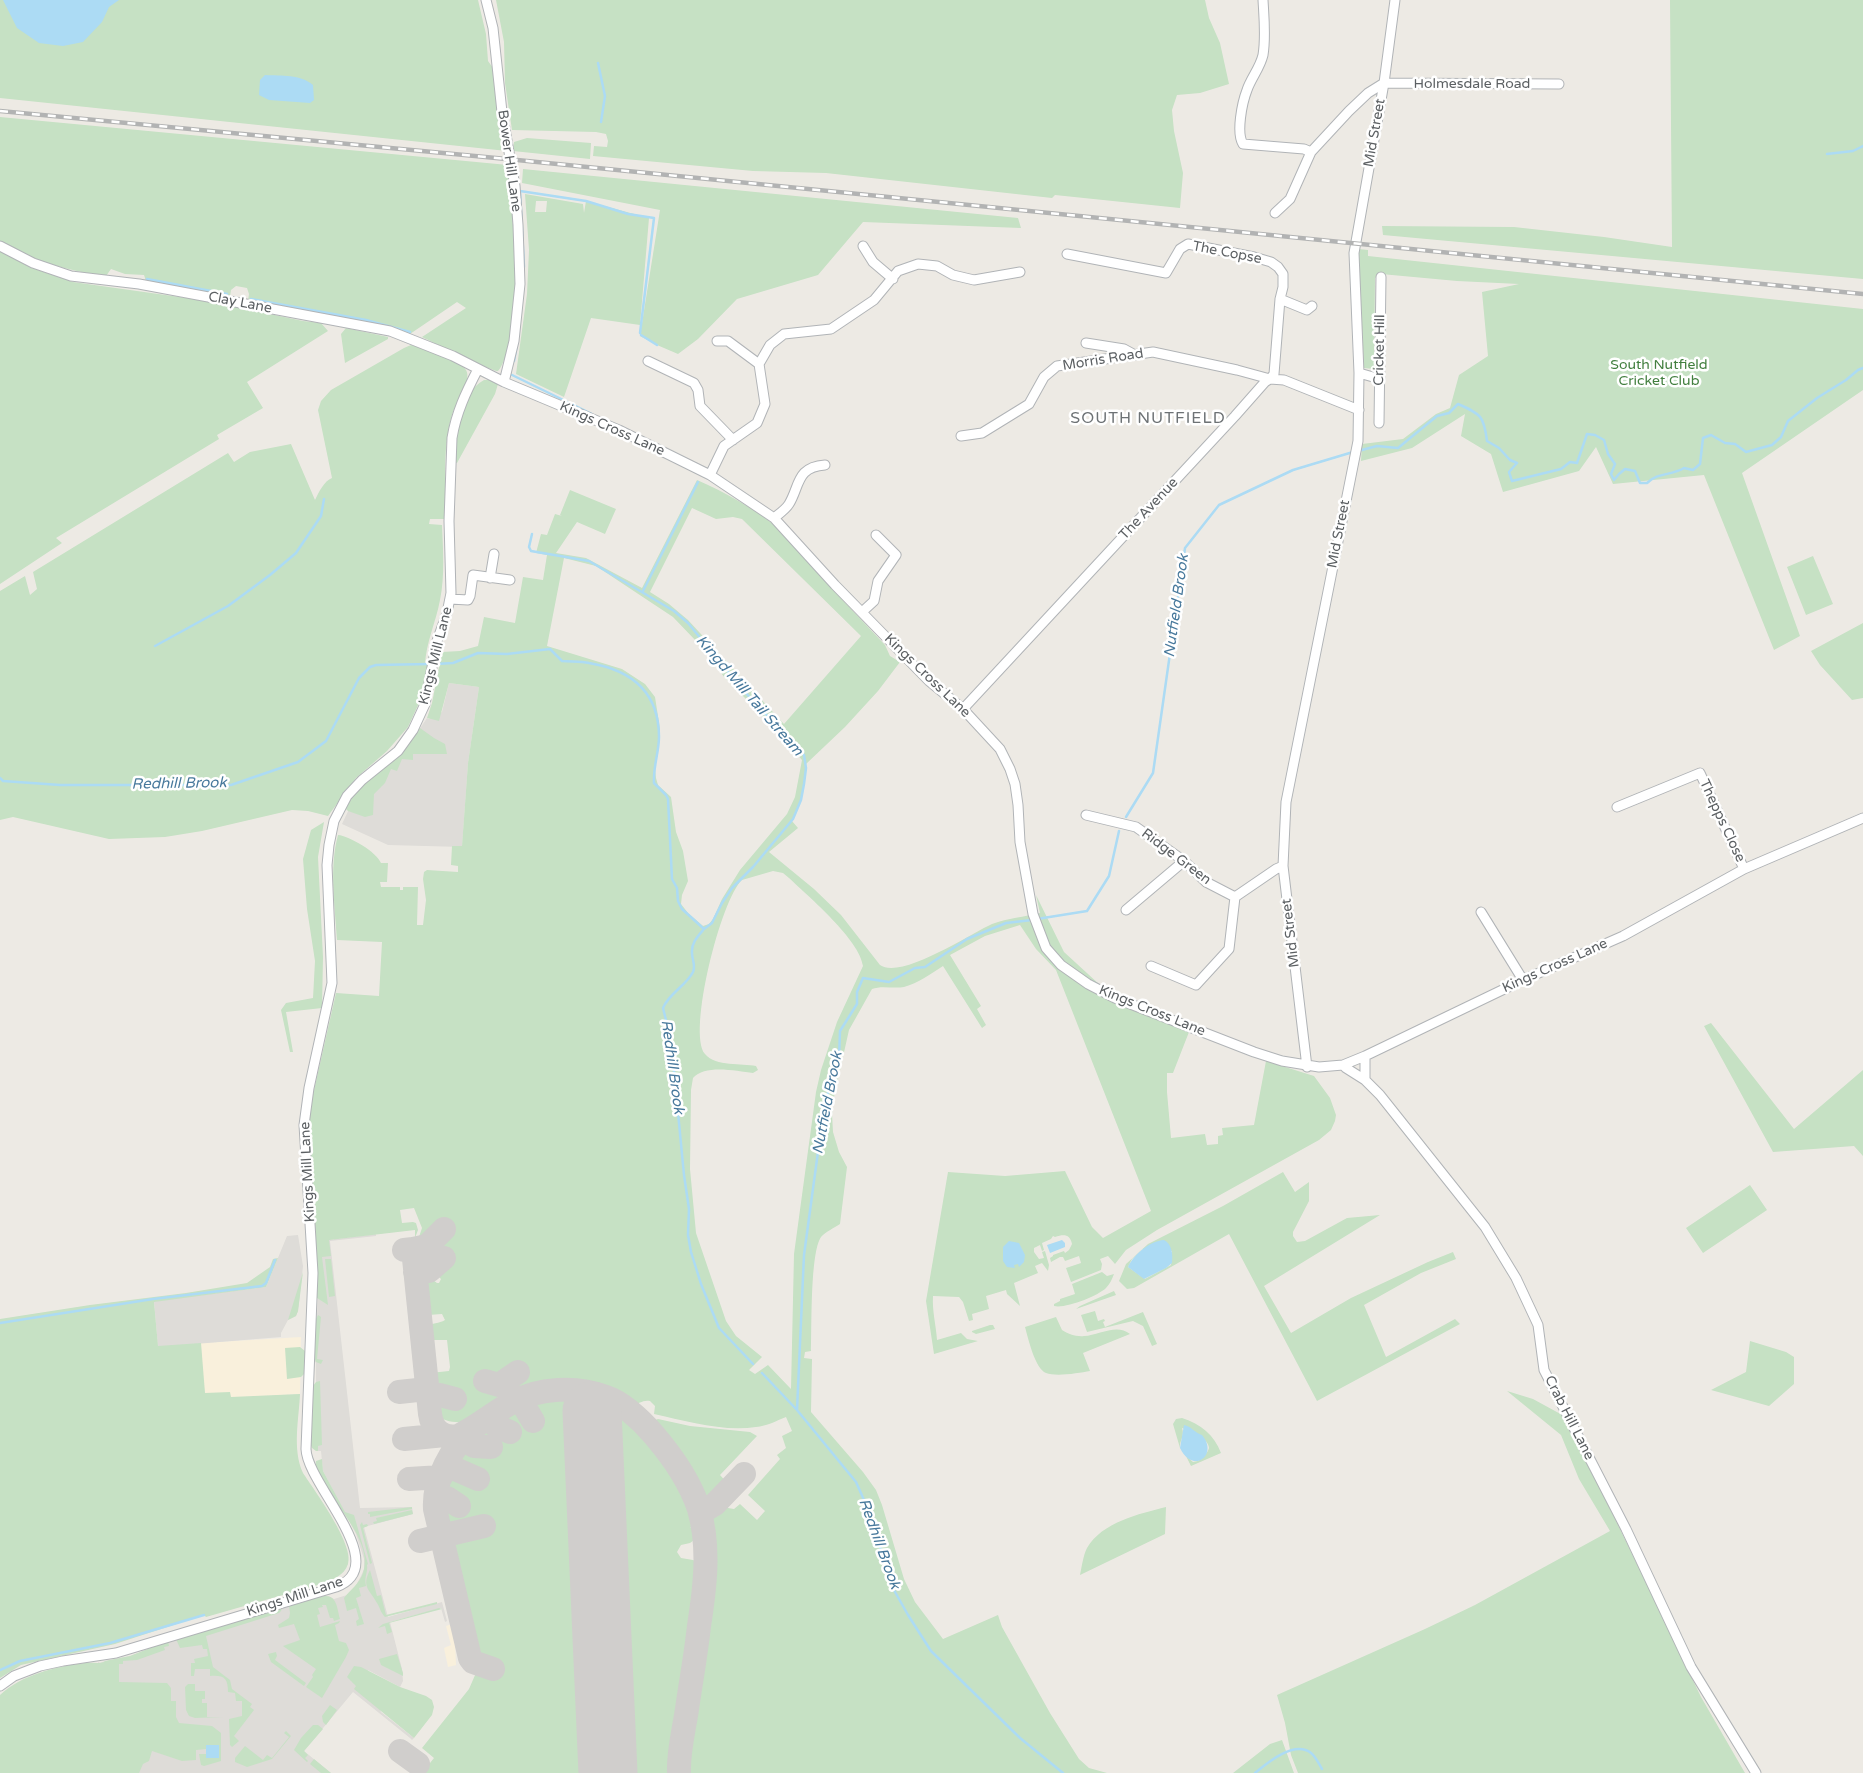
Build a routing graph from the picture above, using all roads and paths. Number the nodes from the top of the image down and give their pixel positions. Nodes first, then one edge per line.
1 (486, 0) edge
2 (1263, 0) edge
3 (1395, 0) edge
4 (1384, 83) junction
5 (1560, 84) dead end
6 (1311, 152) junction
7 (1275, 212) dead end
8 (0, 246) edge
9 (863, 246) dead end
10 (1067, 254) dead end
11 (1020, 272) dead end
12 (1381, 277) dead end
13 (892, 279) junction
14 (1280, 299) junction
15 (1312, 306) dead end
16 (717, 341) dead end
17 (1086, 343) dead end
18 (1135, 355) junction
19 (648, 361) dead end
20 (759, 364) junction
21 (478, 369) junction
22 (1359, 373) junction
23 (1270, 379) junction
24 (1380, 379) junction
25 (504, 382) junction
26 (1359, 410) junction
27 (1379, 423) dead end
28 (961, 436) dead end
29 (733, 440) junction
30 (825, 465) dead end
31 (710, 475) junction
32 (774, 518) junction
33 (876, 535) dead end
34 (494, 554) dead end
35 (490, 578) junction
36 (510, 580) dead end
37 (450, 599) junction
38 (862, 612) junction
39 (963, 709) junction
40 (1617, 807) dead end
41 (1086, 815) dead end
42 (1863, 818) edge
43 (1184, 861) junction
44 (1283, 866) junction
45 (1744, 869) junction
46 (1235, 897) junction
47 (1126, 910) dead end
48 (1481, 912) dead end
49 (1151, 966) dead end
50 (1523, 980) junction
51 (1365, 1056) junction
52 (1343, 1065) junction
53 (1307, 1067) junction
54 (1365, 1080) junction
55 (0, 1686) edge
56 (1756, 1773) edge

1 - 25 street, Bower Hill Lane
2 - 6 street
3 - 4 street, Mid Street
4 - 5 street, Holmesdale Road
4 - 6 street
4 - 22 street, Mid Street
6 - 7 street
8 - 21 street, Clay Lane
9 - 13 street
10 - 14 street, The Copse
11 - 13 street
12 - 24 street, Cricket Hill
13 - 20 street
14 - 15 street
14 - 23 street
16 - 20 street
17 - 18 street
18 - 23 street, Morris Road
18 - 28 street, Morris Road
19 - 29 street
20 - 29 street
21 - 25 street, Kings Cross Lane
21 - 37 street, Kings Mill Lane
22 - 24 street
22 - 26 street, Mid Street
23 - 26 street
23 - 39 street, The Avenue
24 - 27 street, Cricket Hill
25 - 31 street, Kings Cross Lane
26 - 44 street, Mid Street
29 - 31 street
30 - 32 street
31 - 32 street, Kings Cross Lane
32 - 38 street, Kings Cross Lane
33 - 38 street
34 - 35 street
35 - 36 street
35 - 37 street
37 - 55 street, Kings Mill Lane
38 - 39 street, Kings Cross Lane
39 - 53 street, Kings Cross Lane
40 - 45 street, Thepps Close
41 - 43 street, Ridge Green
42 - 45 street, Kings Cross Lane
43 - 46 street, Ridge Green
43 - 47 street
44 - 46 street
44 - 53 street, Mid Street
45 - 50 street, Kings Cross Lane
46 - 49 street
48 - 50 street
50 - 51 street, Kings Cross Lane
51 - 52 street, Kings Cross Lane
51 - 54 street
52 - 53 street, Kings Cross Lane
52 - 54 street, Crab Hill Lane
54 - 56 street, Crab Hill Lane

